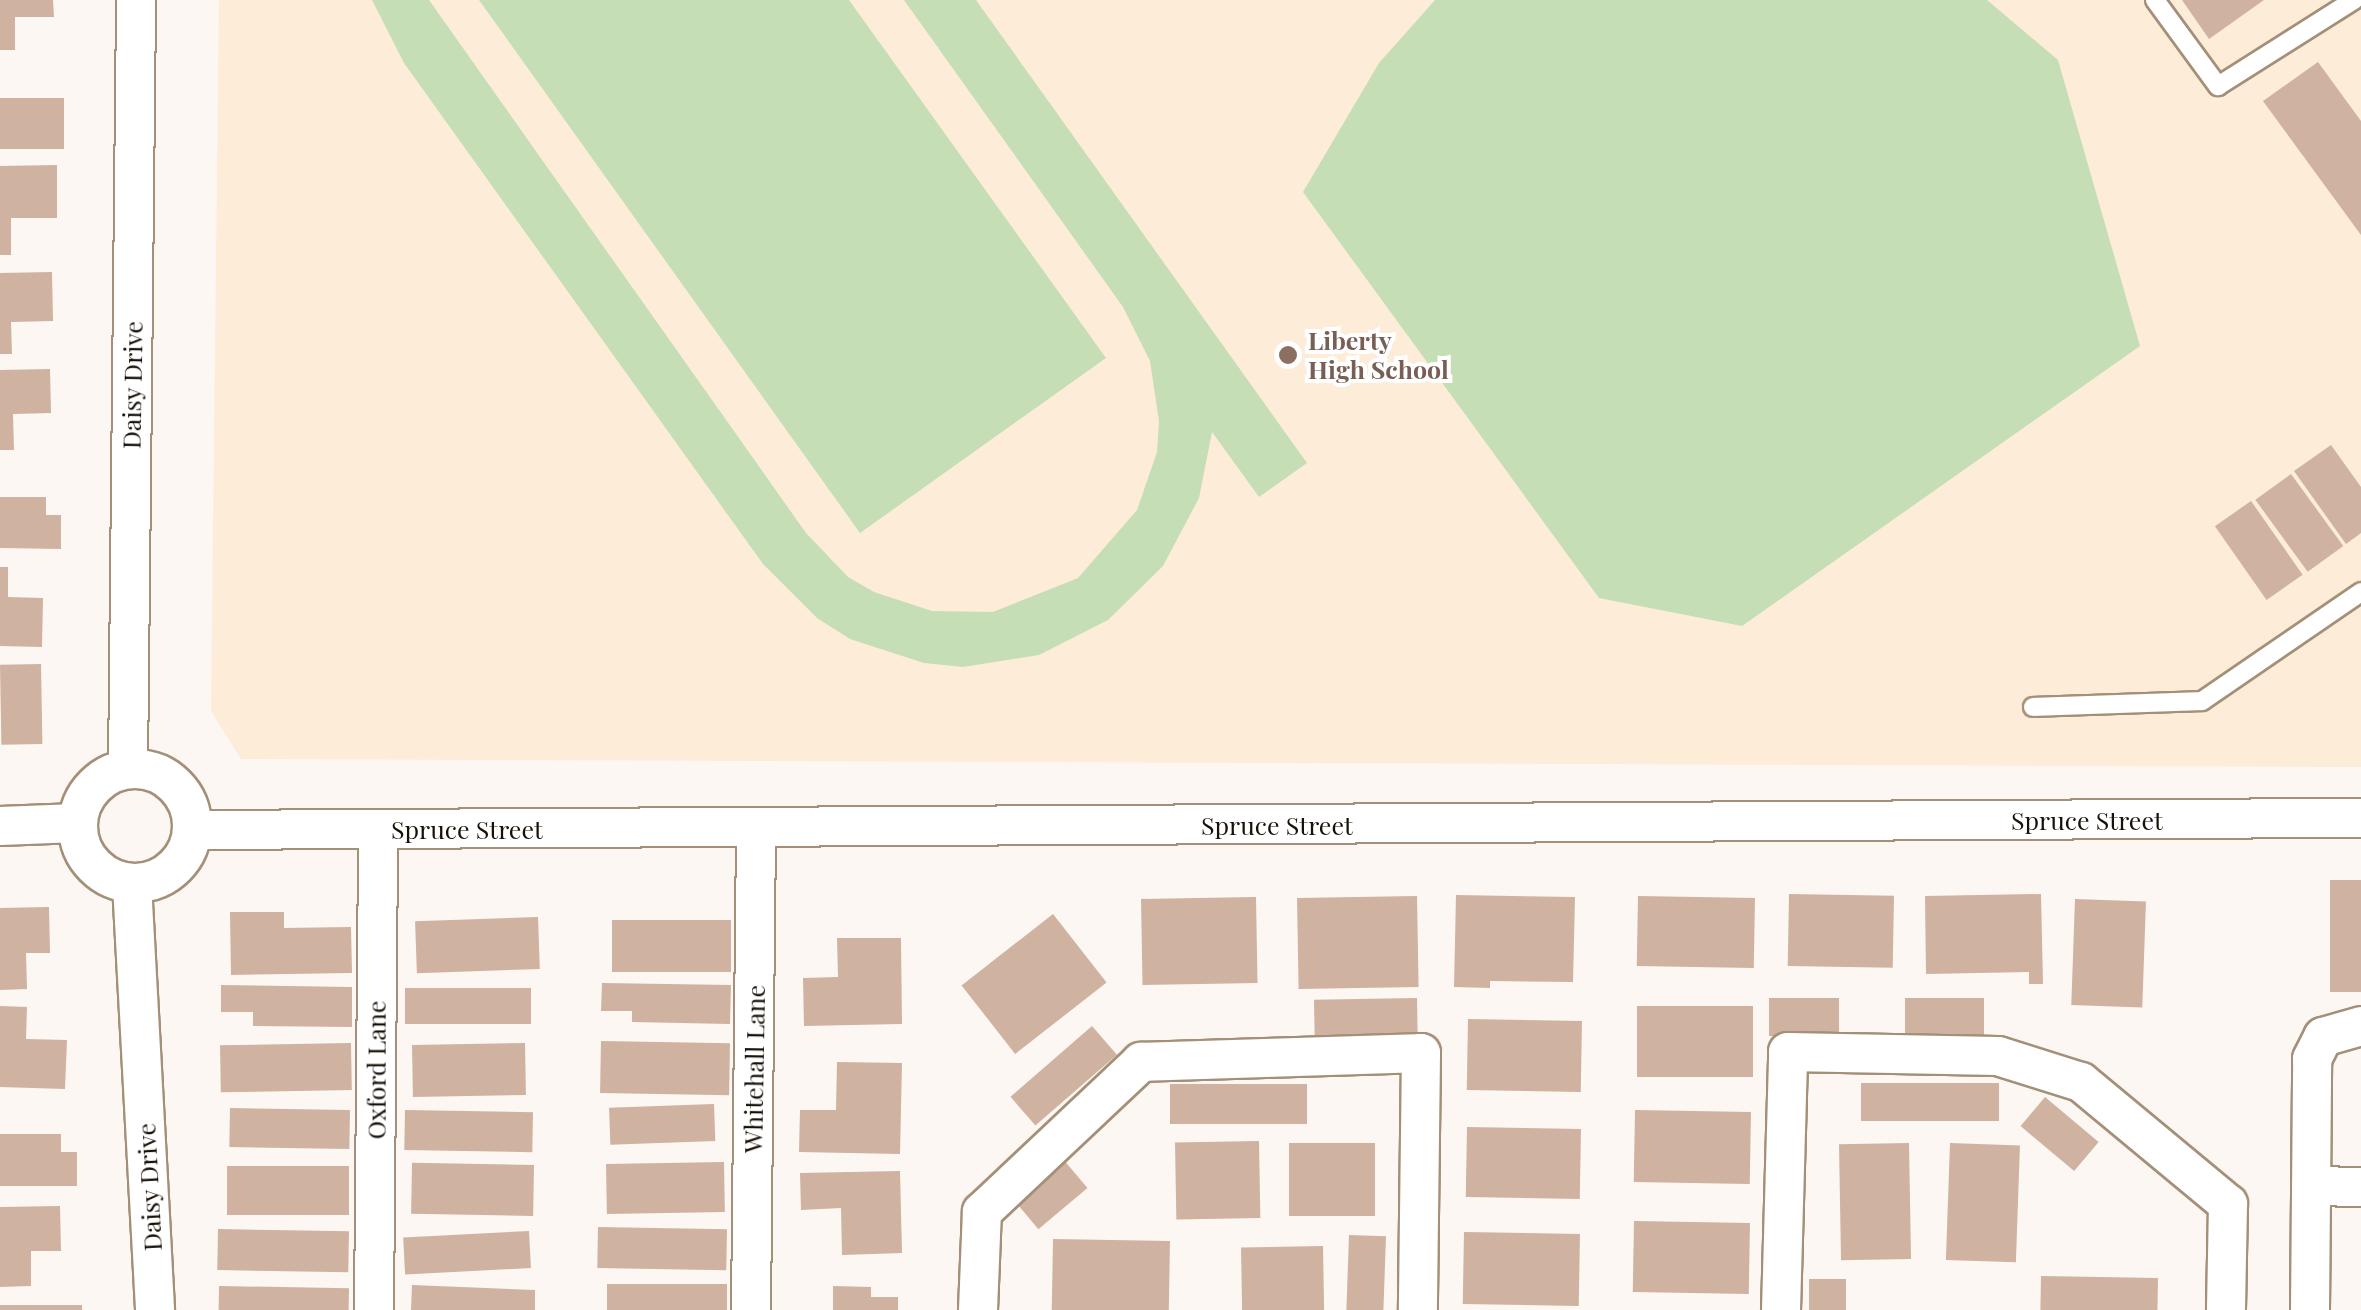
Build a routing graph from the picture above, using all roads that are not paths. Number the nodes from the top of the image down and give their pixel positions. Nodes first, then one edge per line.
1 (136, 0) edge
2 (2155, 0) edge
3 (2354, 0) edge
4 (2361, 592) edge
5 (2034, 707) dead end
6 (128, 769) junction
7 (2361, 818) edge
8 (78, 823) junction
9 (0, 826) edge
10 (756, 828) junction
11 (193, 830) junction
12 (378, 830) junction
13 (132, 884) junction
14 (2361, 1026) edge
15 (2311, 1186) junction
16 (2361, 1187) edge
17 (155, 1310) edge
18 (374, 1310) edge
19 (752, 1310) edge
20 (978, 1310) edge
21 (1418, 1310) edge
22 (1781, 1310) edge
23 (2226, 1310) edge
24 (2310, 1310) edge

1 - 6 street, Daisy Drive
2 - 3 lane
4 - 5 lane
6 - 8 street
6 - 11 street
7 - 10 street, Spruce Street
8 - 9 street
8 - 13 street
10 - 12 street, Spruce Street
10 - 19 street, Whitehall Lane
11 - 12 street, Spruce Street
11 - 13 street
12 - 18 street, Oxford Lane
13 - 17 street, Daisy Drive
14 - 15 street
15 - 16 street
15 - 24 street
20 - 21 street
22 - 23 street

